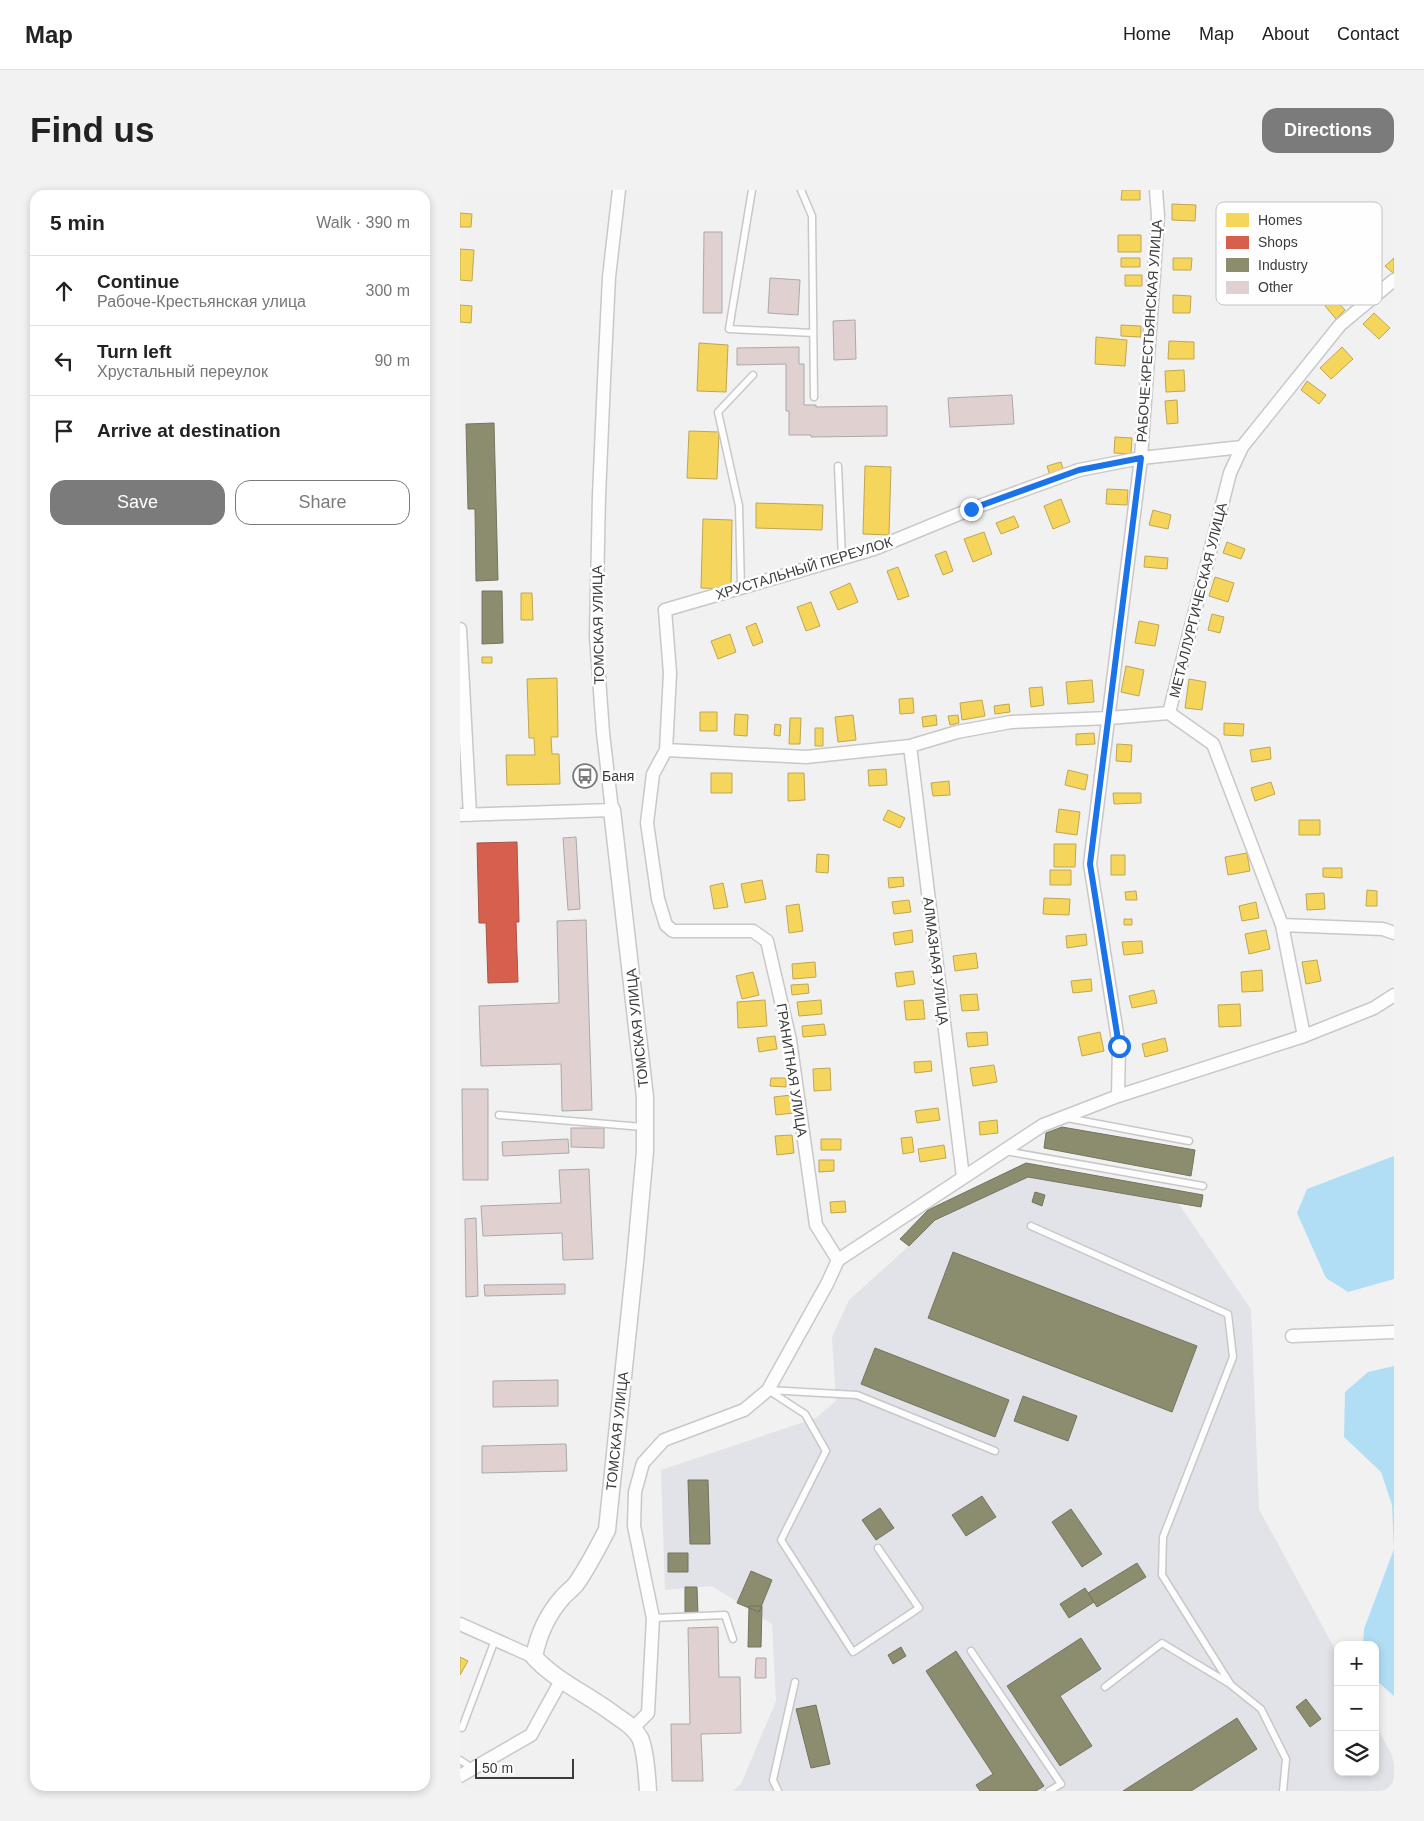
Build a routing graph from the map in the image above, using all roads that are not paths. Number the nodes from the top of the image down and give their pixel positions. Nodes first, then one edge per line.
1 (619, 190) edge
2 (752, 190) edge
3 (801, 190) edge
4 (1156, 190) edge
5 (1394, 280) edge
6 (1382, 290) edge
7 (1364, 305) edge
8 (813, 333) junction
9 (753, 375) dead end
10 (814, 397) dead end
11 (1242, 447) junction
12 (1141, 458) junction
13 (838, 466) dead end
14 (842, 558) junction
15 (741, 588) junction
16 (664, 610) joint
17 (460, 629) edge
18 (1169, 713) junction
19 (1109, 718) junction
20 (463, 745) edge
21 (910, 746) junction
22 (666, 750) junction
23 (612, 810) junction
24 (465, 815) edge
25 (1282, 924) junction
26 (1394, 933) edge
27 (1394, 995) edge
28 (1304, 1036) junction
29 (1118, 1096) junction
30 (499, 1116) dead end
31 (1064, 1117) junction
32 (645, 1127) junction
33 (1189, 1141) dead end
34 (1003, 1151) junction
35 (963, 1177) junction
36 (1203, 1186) dead end
37 (1031, 1226) dead end
38 (838, 1260) junction
39 (1394, 1332) edge
40 (1292, 1336) dead end
41 (768, 1390) junction
42 (996, 1451) dead end
43 (878, 1548) dead end
44 (653, 1618) junction
45 (460, 1624) edge
46 (733, 1639) dead end
47 (495, 1640) junction
48 (971, 1651) dead end
49 (534, 1657) junction
50 (562, 1679) junction
51 (795, 1682) dead end
52 (1231, 1685) junction
53 (1105, 1686) dead end
54 (462, 1728) dead end
55 (633, 1728) junction
56 (460, 1760) edge
57 (472, 1768) junction
58 (460, 1776) edge
59 (648, 1791) edge
60 (778, 1791) edge
61 (1049, 1791) edge
62 (1283, 1791) edge

1 - 23 street, ТОМСКАЯ УЛИЦА
2 - 8 lane
3 - 8 lane
4 - 12 street, РАБОЧЕ-КРЕСТЬЯНСКАЯ УЛИЦА
5 - 6 street, МЕТАЛЛУРГИЧЕСКАЯ УЛИЦА
7 - 11 street, МЕТАЛЛУРГИЧЕСКАЯ УЛИЦА
8 - 10 lane
9 - 15 lane
11 - 12 street, ХРУСТАЛЬНЫЙ ПЕРЕУЛОК
11 - 18 street, МЕТАЛЛУРГИЧЕСКАЯ УЛИЦА
12 - 14 street, ХРУСТАЛЬНЫЙ ПЕРЕУЛОК
12 - 19 street, РАБОЧЕ-КРЕСТЬЯНСКАЯ УЛИЦА
13 - 14 lane
14 - 15 street, ХРУСТАЛЬНЫЙ ПЕРЕУЛОК
15 - 16 street, ХРУСТАЛЬНЫЙ ПЕРЕУЛОК
16 - 22 street, ГРАНИТНАЯ УЛИЦА
17 - 20 street
18 - 19 street
18 - 25 street, МЕТАЛЛУРГИЧЕСКАЯ УЛИЦА
19 - 21 street
19 - 29 street, РАБОЧЕ-КРЕСТЬЯНСКАЯ УЛИЦА
20 - 24 street
21 - 22 street
21 - 35 street, АЛМАЗНАЯ УЛИЦА
22 - 38 street, ГРАНИТНАЯ УЛИЦА
23 - 24 street
23 - 32 street, ТОМСКАЯ УЛИЦА
25 - 26 street
25 - 28 street, МЕТАЛЛУРГИЧЕСКАЯ УЛИЦА
27 - 28 street
28 - 29 street
29 - 31 street
30 - 32 lane
31 - 33 lane
31 - 34 street
32 - 49 street, ТОМСКАЯ УЛИЦА
34 - 35 street
34 - 36 lane
35 - 38 street
37 - 52 lane
38 - 41 street
39 - 40 street
41 - 42 lane
41 - 43 lane
41 - 44 street
44 - 46 lane
44 - 55 street
45 - 47 street
47 - 49 street
47 - 54 lane
48 - 61 lane
49 - 50 street
50 - 55 street
50 - 57 street
51 - 60 lane
52 - 53 lane
52 - 62 lane
55 - 59 street
56 - 57 lane
57 - 58 street

